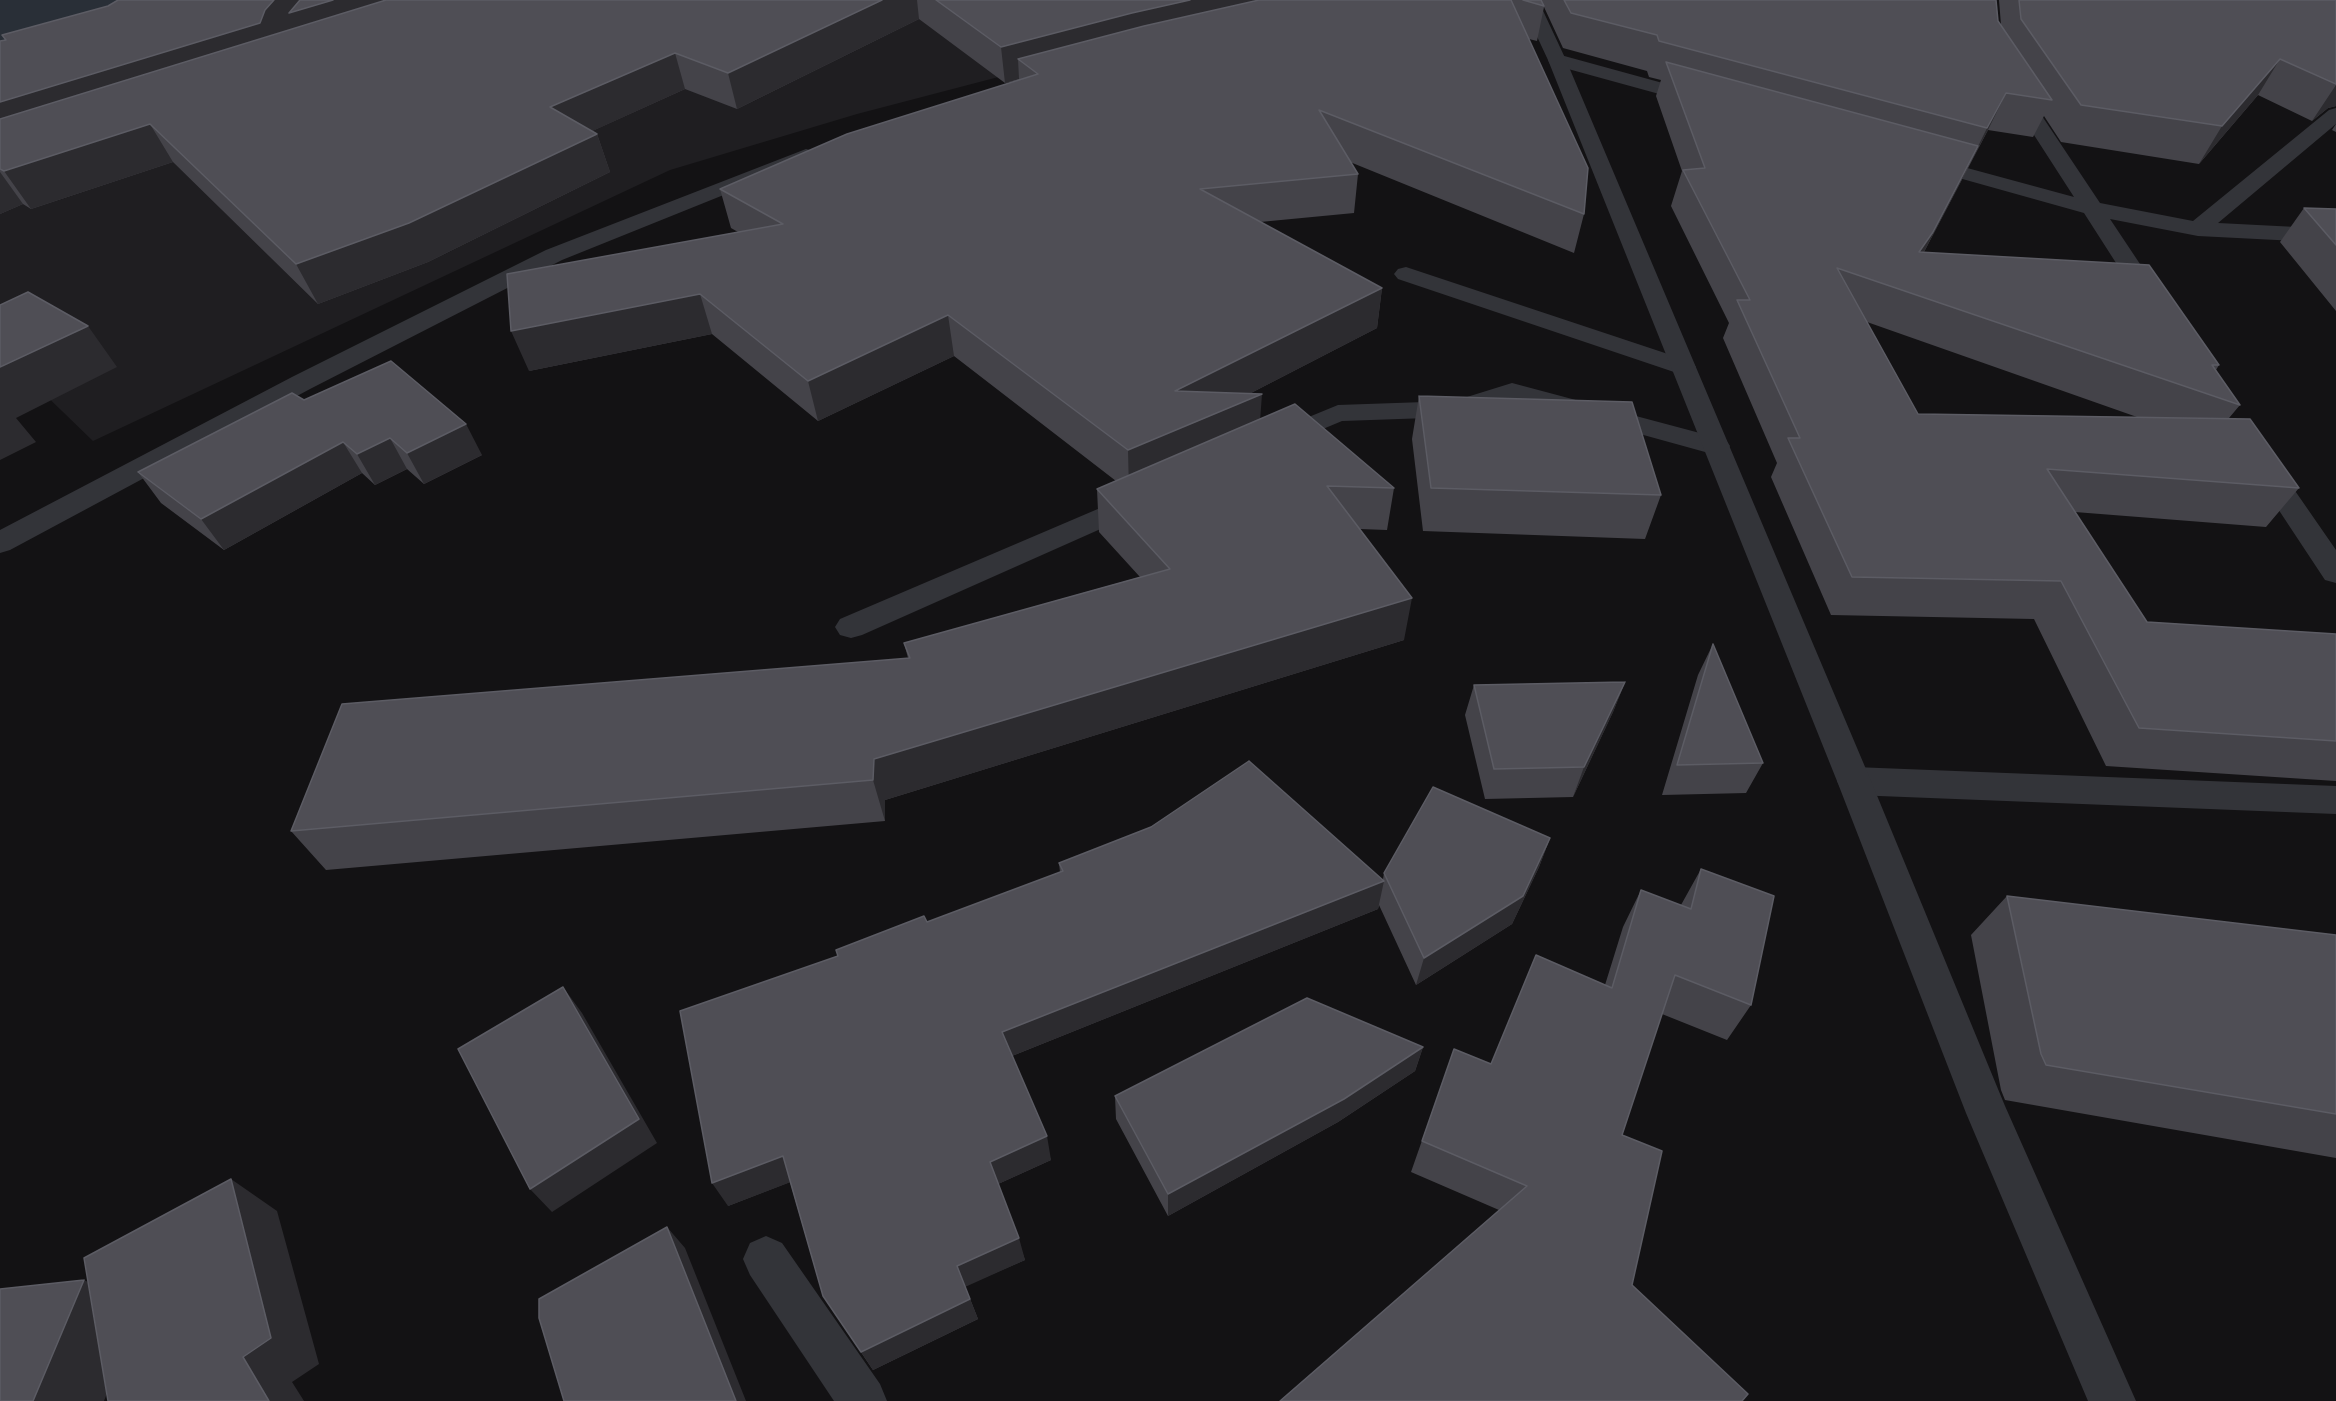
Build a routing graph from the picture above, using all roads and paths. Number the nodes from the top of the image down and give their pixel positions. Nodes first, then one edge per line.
1 (1529, 0) edge
2 (1557, 60) junction
3 (2005, 74) edge
4 (1727, 107) edge
5 (2336, 114) edge
6 (826, 148) edge
7 (1909, 158) edge
8 (2090, 208) junction
9 (2198, 229) junction
10 (2336, 236) edge
11 (1406, 274) dead end
12 (2163, 317) edge
13 (1683, 367) junction
14 (2250, 445) edge
15 (1716, 446) junction
16 (1252, 451) edge
17 (1165, 489) edge
18 (0, 543) edge
19 (2336, 573) edge
20 (851, 627) dead end
21 (1854, 781) junction
22 (2336, 800) edge
23 (766, 1259) dead end
24 (863, 1401) edge
25 (2112, 1401) edge

1 - 2 street
2 - 4 street
2 - 13 street
3 - 8 street
5 - 9 street
6 - 18 street
7 - 8 street
8 - 9 street
8 - 12 street
9 - 10 street
11 - 13 street
13 - 15 street
14 - 19 street
15 - 16 street
15 - 21 street
17 - 20 street
21 - 22 street
21 - 25 street
23 - 24 street

